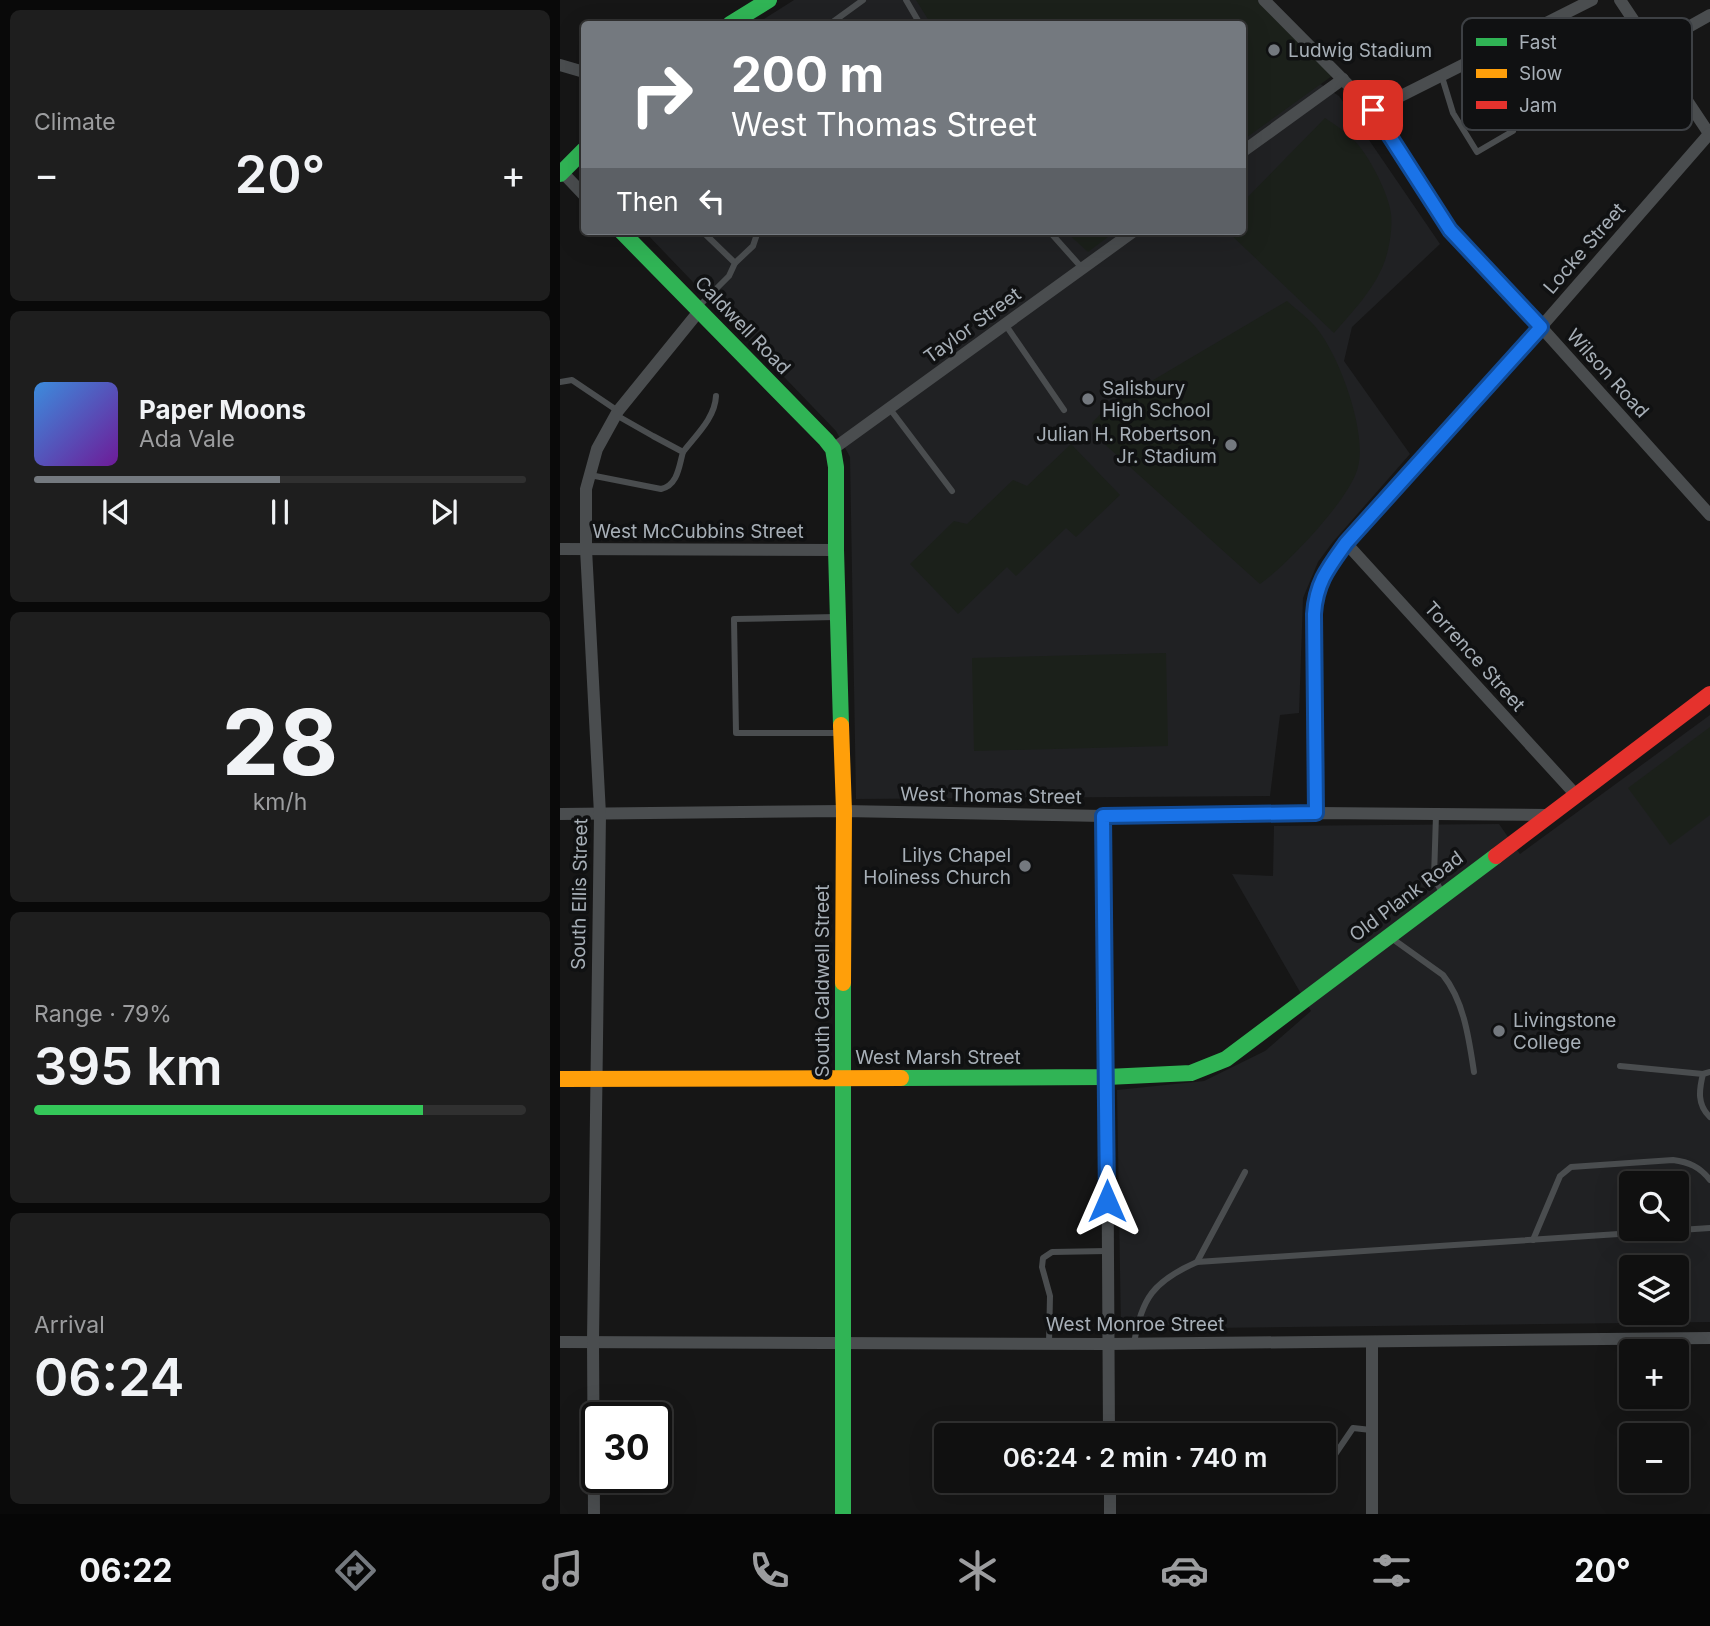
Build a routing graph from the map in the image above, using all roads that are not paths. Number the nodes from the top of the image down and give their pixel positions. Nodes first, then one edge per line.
1 (769, 0) edge
2 (863, 0) edge
3 (906, 0) edge
4 (1264, 0) edge
5 (1592, 0) edge
6 (1620, 0) edge
7 (1710, 15) edge
8 (1557, 18) edge
9 (1632, 18) edge
10 (735, 21) edge
11 (834, 21) edge
12 (918, 21) edge
13 (1692, 25) edge
14 (560, 65) edge
15 (1462, 66) edge
16 (581, 71) edge
17 (1441, 77) junction
18 (1343, 79) junction
19 (1692, 108) edge
20 (1373, 110) junction
21 (1462, 128) edge
22 (1463, 130) edge
23 (1513, 131) dead end
24 (1710, 134) edge
25 (1246, 149) edge
26 (581, 152) edge
27 (561, 173) edge
28 (581, 192) edge
29 (625, 235) edge
30 (706, 235) edge
31 (756, 235) edge
32 (1053, 235) edge
33 (1128, 235) edge
34 (735, 263) junction
35 (1082, 268) junction
36 (698, 309) junction
37 (1005, 324) junction
38 (1541, 327) junction
39 (560, 382) edge
40 (716, 396) dead end
41 (890, 408) junction
42 (1064, 410) dead end
43 (617, 413) junction
44 (833, 449) junction
45 (683, 452) junction
46 (590, 475) junction
47 (952, 491) dead end
48 (1710, 515) edge
49 (1346, 543) junction
50 (586, 549) junction
51 (560, 550) edge
52 (836, 550) junction
53 (838, 617) junction
54 (1710, 694) edge
55 (842, 733) junction
56 (1576, 795) junction
57 (844, 811) junction
58 (1316, 813) junction
59 (560, 814) edge
60 (600, 814) junction
61 (1436, 814) junction
62 (1548, 815) junction
63 (1103, 816) junction
64 (1443, 894) junction
65 (1389, 936) junction
66 (1620, 1066) dead end
67 (1474, 1072) dead end
68 (1706, 1073) edge
69 (1107, 1077) junction
70 (842, 1078) junction
71 (560, 1079) edge
72 (596, 1079) junction
73 (1710, 1117) edge
74 (1245, 1172) dead end
75 (1710, 1180) edge
76 (1710, 1228) edge
77 (1533, 1240) junction
78 (1107, 1251) junction
79 (1197, 1262) junction
80 (1710, 1338) edge
81 (593, 1341) junction
82 (560, 1342) edge
83 (843, 1342) junction
84 (1372, 1342) junction
85 (1049, 1343) junction
86 (1107, 1344) junction
87 (1133, 1344) junction
88 (1109, 1423) edge
89 (1371, 1430) junction
90 (1336, 1454) edge
91 (1110, 1493) edge
92 (594, 1514) edge
93 (843, 1514) edge
94 (1110, 1514) edge
95 (1372, 1514) edge

1 - 10 street
2 - 11 lane
3 - 12 lane
4 - 18 street, Wilson Road
5 - 8 street
6 - 9 street
7 - 13 street
14 - 16 street
15 - 17 street
17 - 20 street
17 - 21 lane
18 - 20 street, Wilson Road
18 - 25 street
19 - 24 street
20 - 38 street, Wilson Road
22 - 23 lane
24 - 38 street, Locke Street
26 - 27 street
27 - 28 street
29 - 36 street, Caldwell Road
30 - 34 lane
31 - 34 lane
32 - 35 lane
33 - 35 street, Taylor Street
34 - 36 lane
35 - 37 street, Taylor Street
36 - 43 street, South Ellis Street
36 - 44 street, Caldwell Road
37 - 41 street, Taylor Street
37 - 42 lane
38 - 48 street, Wilson Road
38 - 49 street, Locke Street
39 - 43 lane
40 - 45 lane
41 - 44 street, Taylor Street
41 - 47 lane
43 - 45 lane
43 - 46 street, South Ellis Street
44 - 52 street, South Caldwell Street
45 - 46 lane
46 - 50 street, South Ellis Street
49 - 56 street, Torrence Street
49 - 58 street, Locke Street
50 - 51 street, West McCubbins Street
50 - 52 street, West McCubbins Street
50 - 60 street, South Ellis Street
52 - 53 street, South Caldwell Street
53 - 55 street, South Caldwell Street
53 - 55 lane
54 - 56 street, Old Plank Road
55 - 57 street, South Caldwell Street
56 - 62 street, Old Plank Road
57 - 60 street, West Thomas Street
57 - 63 street, West Thomas Street
57 - 70 street, South Caldwell Street
58 - 61 street, West Thomas Street
58 - 63 street, West Thomas Street
59 - 60 street, West Thomas Street
60 - 72 street, South Ellis Street
61 - 62 street, West Thomas Street
61 - 64 lane
62 - 64 street, Old Plank Road
63 - 69 street
64 - 65 street, Old Plank Road
65 - 67 lane
65 - 69 street, Old Plank Road
66 - 68 lane
68 - 73 lane
69 - 70 street, West Marsh Street
69 - 78 street
70 - 72 street, West Marsh Street
70 - 83 street, South Caldwell Street
71 - 72 street, West Marsh Street
72 - 81 street, South Ellis Street
74 - 79 lane
75 - 77 lane
76 - 77 lane
77 - 79 lane
78 - 85 lane
78 - 86 street
79 - 87 lane
80 - 84 street, West Monroe Street
81 - 82 street, West Monroe Street
81 - 83 street, West Monroe Street
81 - 92 street, South Ellis Street
83 - 85 street, West Monroe Street
83 - 93 street, South Caldwell Street
84 - 87 street, West Monroe Street
84 - 89 street
85 - 86 street, West Monroe Street
86 - 87 street, West Monroe Street
86 - 88 street
89 - 90 lane
89 - 95 street
91 - 94 street

